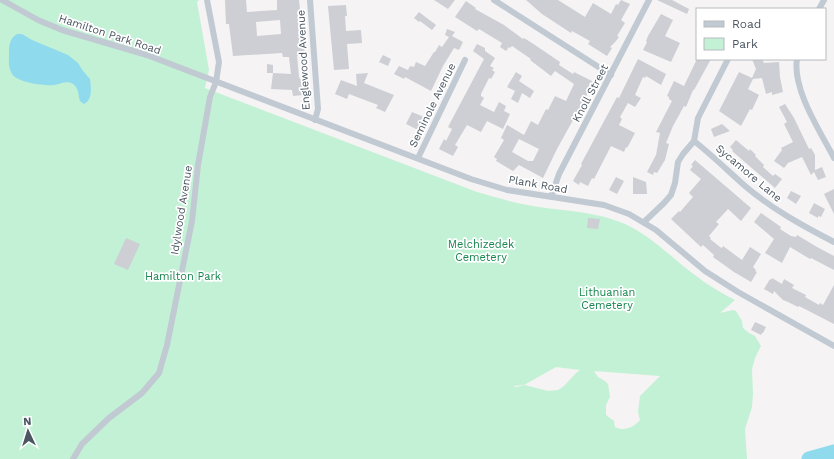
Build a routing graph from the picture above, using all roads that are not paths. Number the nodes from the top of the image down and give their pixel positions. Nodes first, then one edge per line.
1 (2, 0) edge
2 (207, 0) edge
3 (310, 0) edge
4 (494, 0) edge
5 (649, 0) edge
6 (465, 60) dead end
7 (727, 60) edge
8 (797, 60) edge
9 (611, 75) junction
10 (216, 82) junction
11 (315, 120) junction
12 (694, 141) junction
13 (418, 158) junction
14 (834, 158) edge
15 (551, 198) junction
16 (644, 222) junction
17 (834, 242) edge
18 (834, 346) edge
19 (73, 459) edge

1 - 10 street, Hamilton Park Road
2 - 10 street, Idylwood Avenue
3 - 11 street, Englewood Avenue
4 - 9 street
5 - 9 street, Knoll Street
6 - 13 street, Seminole Avenue
7 - 12 street
8 - 14 street
9 - 15 street, Knoll Street
10 - 11 street, Plank Road
10 - 19 street, Idylwood Avenue
11 - 13 street, Plank Road
12 - 16 street
12 - 17 street, Sycamore Lane
13 - 15 street, Plank Road
15 - 16 street, Plank Road
16 - 18 street, Plank Road

